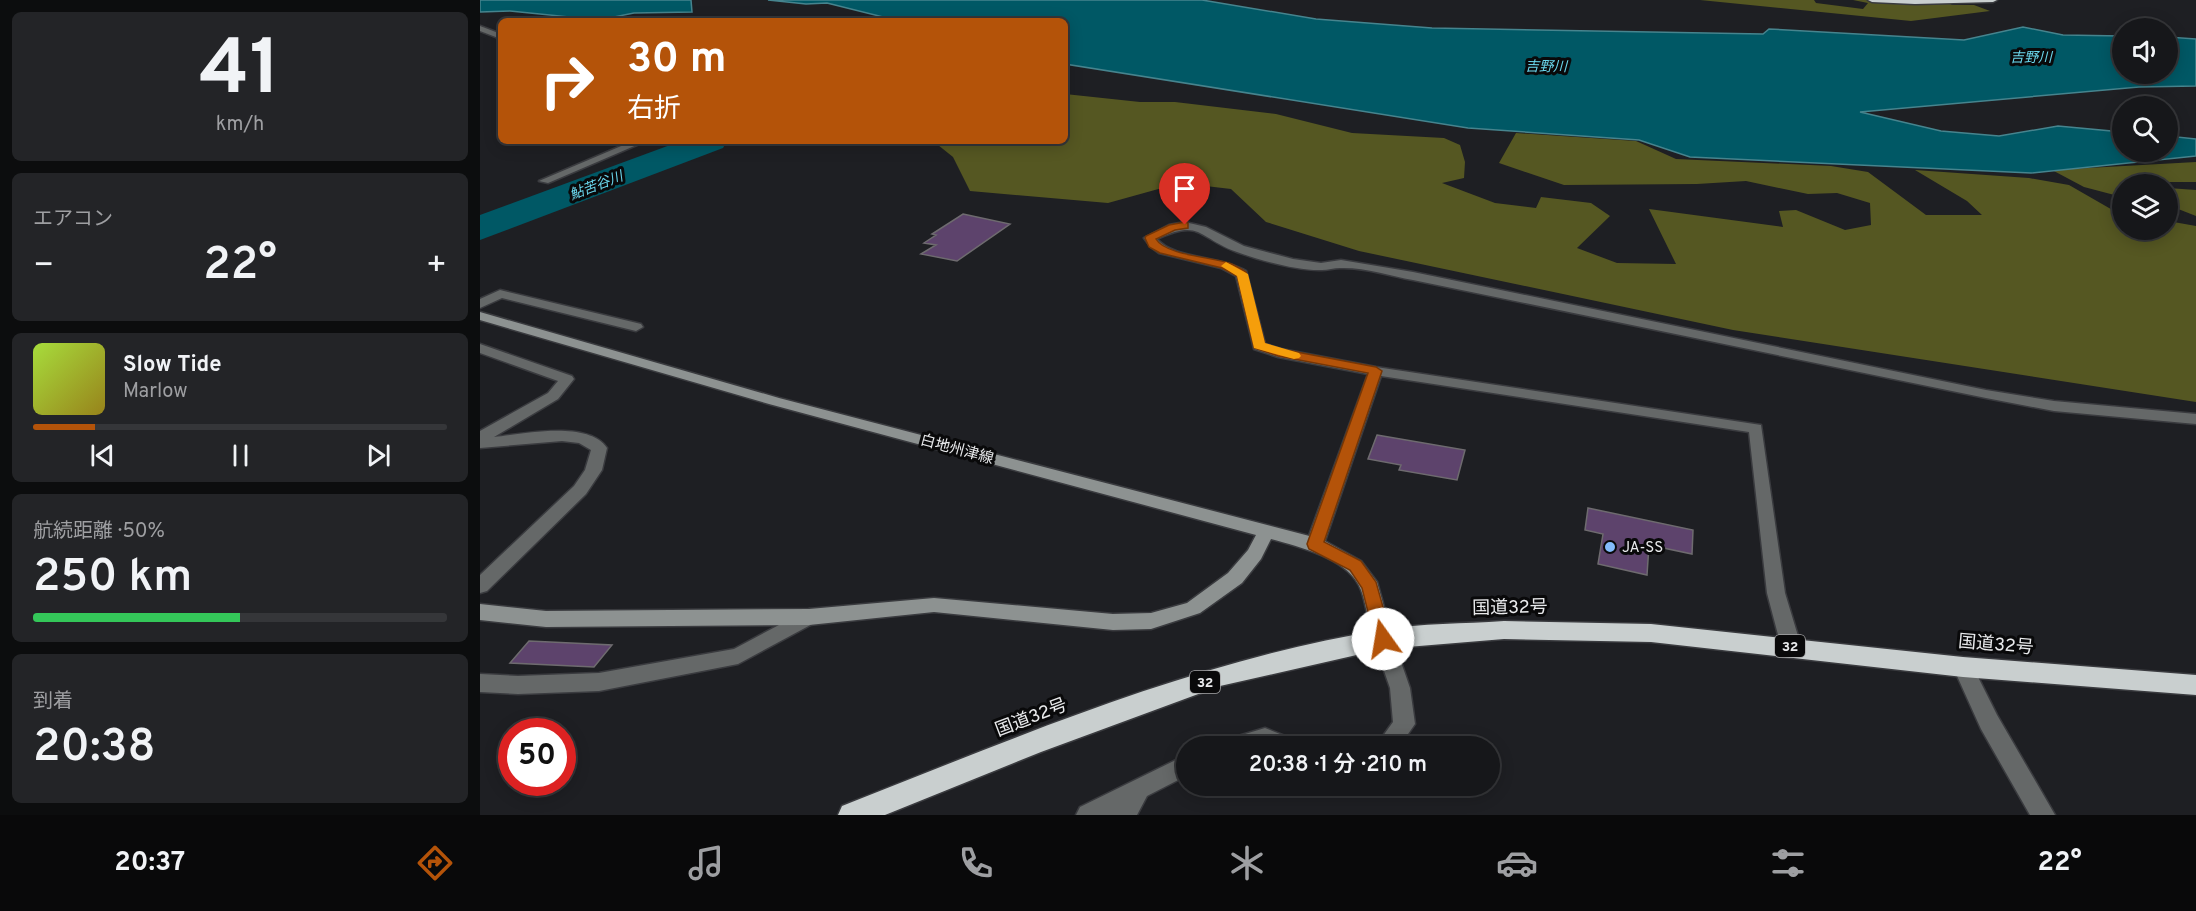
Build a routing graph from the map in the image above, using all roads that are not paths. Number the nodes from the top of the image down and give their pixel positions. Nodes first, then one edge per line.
1 (1872, 0) edge
2 (1993, 0) edge
3 (480, 28) edge
4 (498, 36) edge
5 (634, 144) edge
6 (544, 181) dead end
7 (480, 304) edge
8 (480, 316) edge
9 (636, 327) dead end
10 (480, 348) edge
11 (1376, 371) junction
12 (2196, 419) edge
13 (480, 438) edge
14 (480, 443) edge
15 (1266, 531) junction
16 (1315, 544) junction
17 (480, 586) edge
18 (480, 612) edge
19 (809, 617) junction
20 (1383, 639) junction
21 (1791, 646) junction
22 (1963, 667) junction
23 (480, 683) edge
24 (2196, 685) edge
25 (1395, 736) edge
26 (1176, 770) edge
27 (1139, 789) junction
28 (852, 815) edge
29 (1088, 815) edge
30 (1125, 815) edge
31 (2043, 815) edge

1 - 2 highway
3 - 4 street
5 - 6 street
7 - 9 street
8 - 15 main road, 白地州津線
10 - 13 street
11 - 12 street
11 - 16 street
11 - 21 street
14 - 17 street
15 - 16 main road, 白地州津線
15 - 19 main road
16 - 20 main road, 白地州津線
18 - 19 main road
19 - 23 street
20 - 21 highway, 国道32号 / 32
20 - 25 street
20 - 28 highway, 国道32号 / 32
21 - 22 highway, 国道32号 / 32
22 - 24 highway, 国道32号 / 32
22 - 31 street
26 - 27 street
27 - 29 street
27 - 30 street

